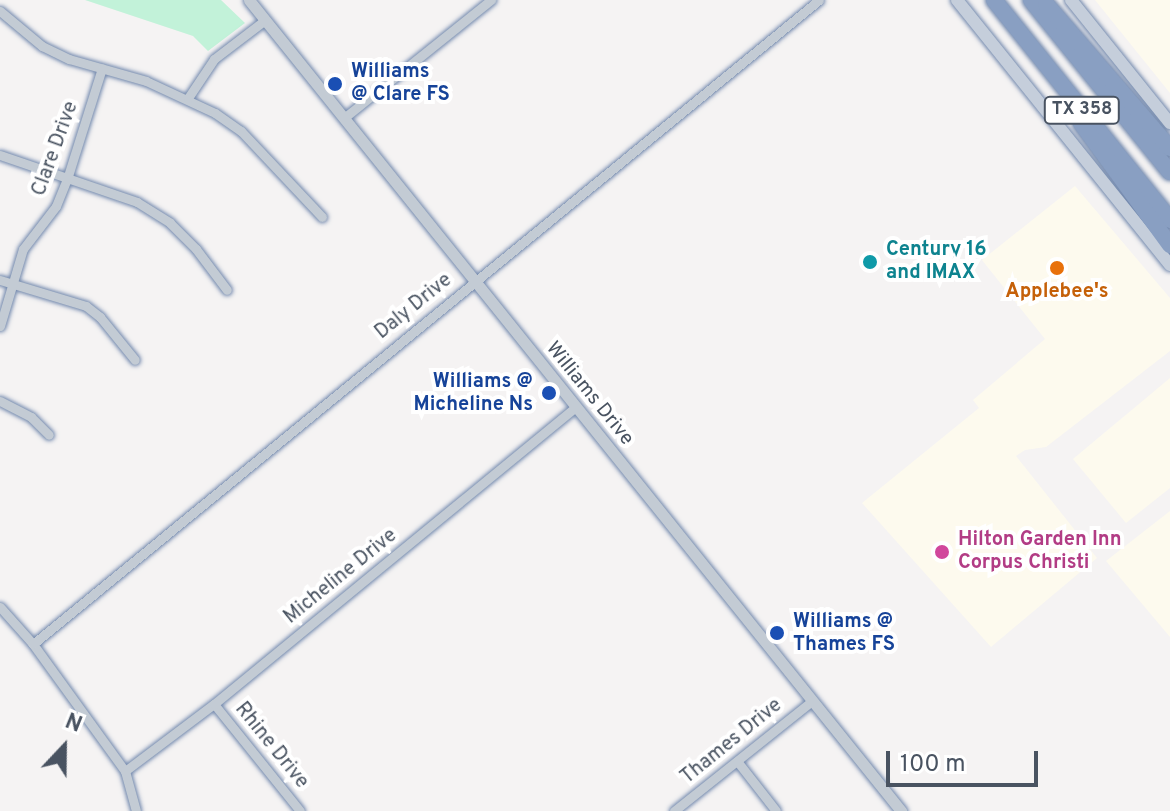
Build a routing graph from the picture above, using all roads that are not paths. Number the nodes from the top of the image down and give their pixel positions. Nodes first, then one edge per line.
1 (249, 0) edge
2 (491, 0) edge
3 (819, 0) edge
4 (957, 0) edge
5 (994, 0) edge
6 (1031, 0) edge
7 (1041, 0) edge
8 (1071, 0) edge
9 (0, 11) edge
10 (265, 20) junction
11 (1037, 54) junction
12 (102, 68) junction
13 (188, 98) junction
14 (344, 118) junction
15 (1170, 123) edge
16 (1170, 148) edge
17 (0, 155) edge
18 (1170, 172) edge
19 (67, 179) junction
20 (322, 217) dead end
21 (1170, 220) edge
22 (1170, 245) edge
23 (1170, 265) edge
24 (0, 280) edge
25 (475, 280) junction
26 (12, 284) junction
27 (227, 290) dead end
28 (0, 326) edge
29 (135, 360) dead end
30 (0, 401) edge
31 (576, 407) junction
32 (49, 435) dead end
33 (0, 607) edge
34 (33, 644) junction
35 (812, 701) junction
36 (214, 704) junction
37 (737, 761) junction
38 (125, 771) junction
39 (136, 811) edge
40 (300, 811) edge
41 (674, 811) edge
42 (776, 811) edge
43 (901, 811) edge

1 - 10 street, Williams Drive
2 - 14 street
3 - 25 street, Daly Drive
4 - 23 main road
5 - 11 highway, TX 358
6 - 18 highway, TX 358
7 - 16 highway
8 - 15 main road
9 - 12 street
10 - 13 street
10 - 14 street, Williams Drive
11 - 21 highway, TX 358
11 - 22 highway
12 - 13 street
12 - 19 street, Clare Drive
13 - 20 street
14 - 25 street, Williams Drive
17 - 19 street
19 - 26 street, Clare Drive
19 - 27 street
24 - 26 street
25 - 31 street, Williams Drive
25 - 34 street, Daly Drive
26 - 28 street, Clare Drive
26 - 29 street
30 - 32 street
31 - 35 street, Williams Drive
31 - 36 street, Micheline Drive
33 - 34 street
34 - 38 street
35 - 37 street, Thames Drive
35 - 43 street, Williams Drive
36 - 38 street, Micheline Drive
36 - 40 street, Rhine Drive
37 - 41 street, Thames Drive
37 - 42 street
38 - 39 street

